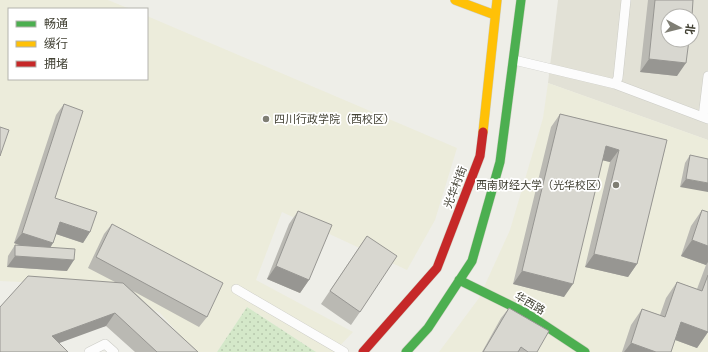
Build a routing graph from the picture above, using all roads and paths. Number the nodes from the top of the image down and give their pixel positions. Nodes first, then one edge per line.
1 (455, 0) edge
2 (497, 0) edge
3 (521, 0) edge
4 (626, 0) edge
5 (496, 15) junction
6 (514, 60) junction
7 (708, 76) edge
8 (614, 84) junction
9 (705, 118) edge
10 (459, 280) junction
11 (236, 289) dead end
12 (89, 352) edge
13 (114, 352) edge
14 (344, 352) edge
15 (363, 352) edge
16 (406, 352) edge
17 (585, 352) edge

1 - 5 main road
2 - 5 main road, 光华村街
3 - 6 main road
4 - 8 lane
5 - 15 main road, 光华村街
6 - 8 lane
6 - 10 main road
7 - 9 lane
8 - 9 lane
10 - 16 main road
10 - 17 main road, 华西路
11 - 14 lane
12 - 13 lane

